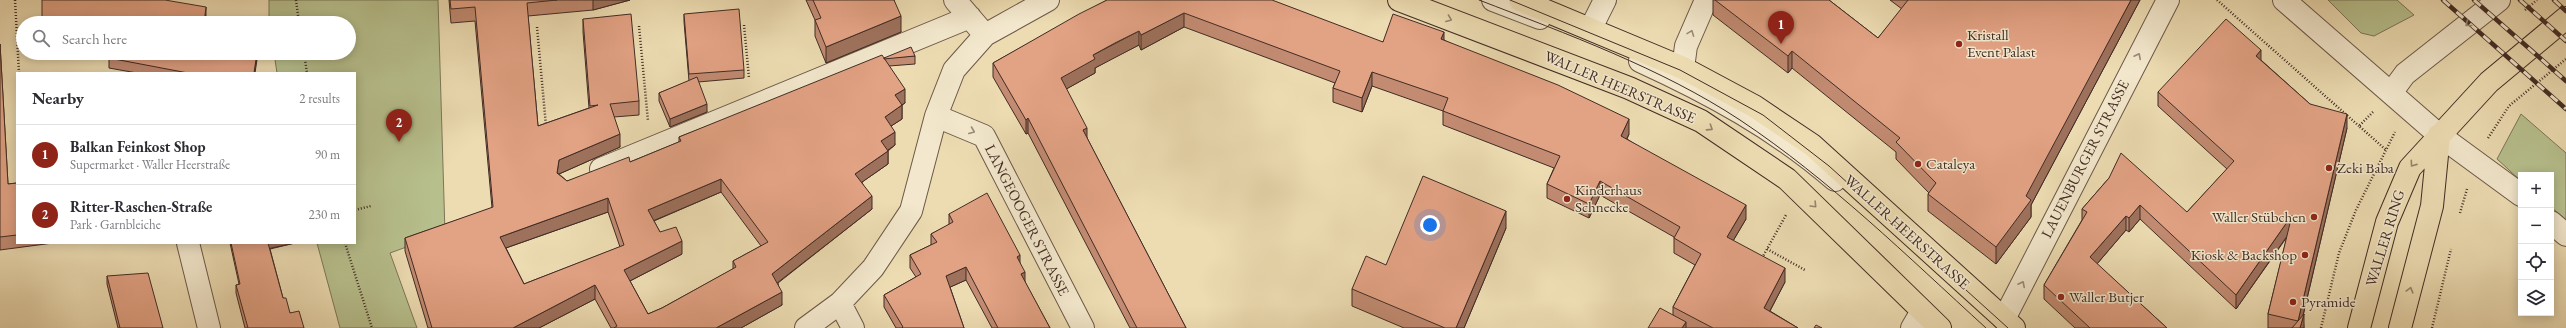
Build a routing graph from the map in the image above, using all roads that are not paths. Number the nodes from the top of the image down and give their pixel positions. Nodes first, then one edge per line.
1 (955, 0) edge
2 (1048, 0) edge
3 (1399, 0) edge
4 (1493, 0) edge
5 (1520, 0) edge
6 (1605, 0) edge
7 (1706, 0) edge
8 (2284, 0) edge
9 (2499, 0) edge
10 (2166, 4) edge
11 (970, 17) junction
12 (2566, 18) edge
13 (1591, 28) junction
14 (985, 35) junction
15 (1683, 68) junction
16 (2391, 93) junction
17 (936, 116) junction
18 (2440, 135) junction
19 (584, 176) edge
20 (2518, 193) edge
21 (2554, 225) edge
22 (2566, 235) edge
23 (188, 244) edge
24 (840, 303) junction
25 (1917, 320) edge
26 (2005, 325) edge
27 (209, 328) edge
28 (806, 328) edge
29 (853, 328) edge
30 (1084, 328) edge
31 (1940, 328) edge
32 (2359, 328) edge
33 (2400, 328) edge

1 - 11 street
2 - 14 street
3 -> 25 main road, WALLER HEERSTRASSE
4 - 26 street
5 - 13 main road, WALLER HEERSTRASSE
6 - 13 street
15 -> 7 street
8 - 16 street
9 -> 16 street
26 -> 10 street, LAUENBURGER STRASSE
11 - 14 street
11 - 19 street
12 - 18 main road, WALLER RING
13 - 15 main road, WALLER HEERSTRASSE
14 - 17 street
15 - 26 main road, WALLER HEERSTRASSE
16 - 18 street
17 - 24 street
17 -> 30 street, LANGEOOGER STRASSE
18 - 20 street
18 -> 32 main road, WALLER RING
33 -> 18 main road
21 - 22 street
23 - 27 street
24 - 28 street
24 - 29 street
25 - 31 main road, WALLER HEERSTRASSE

